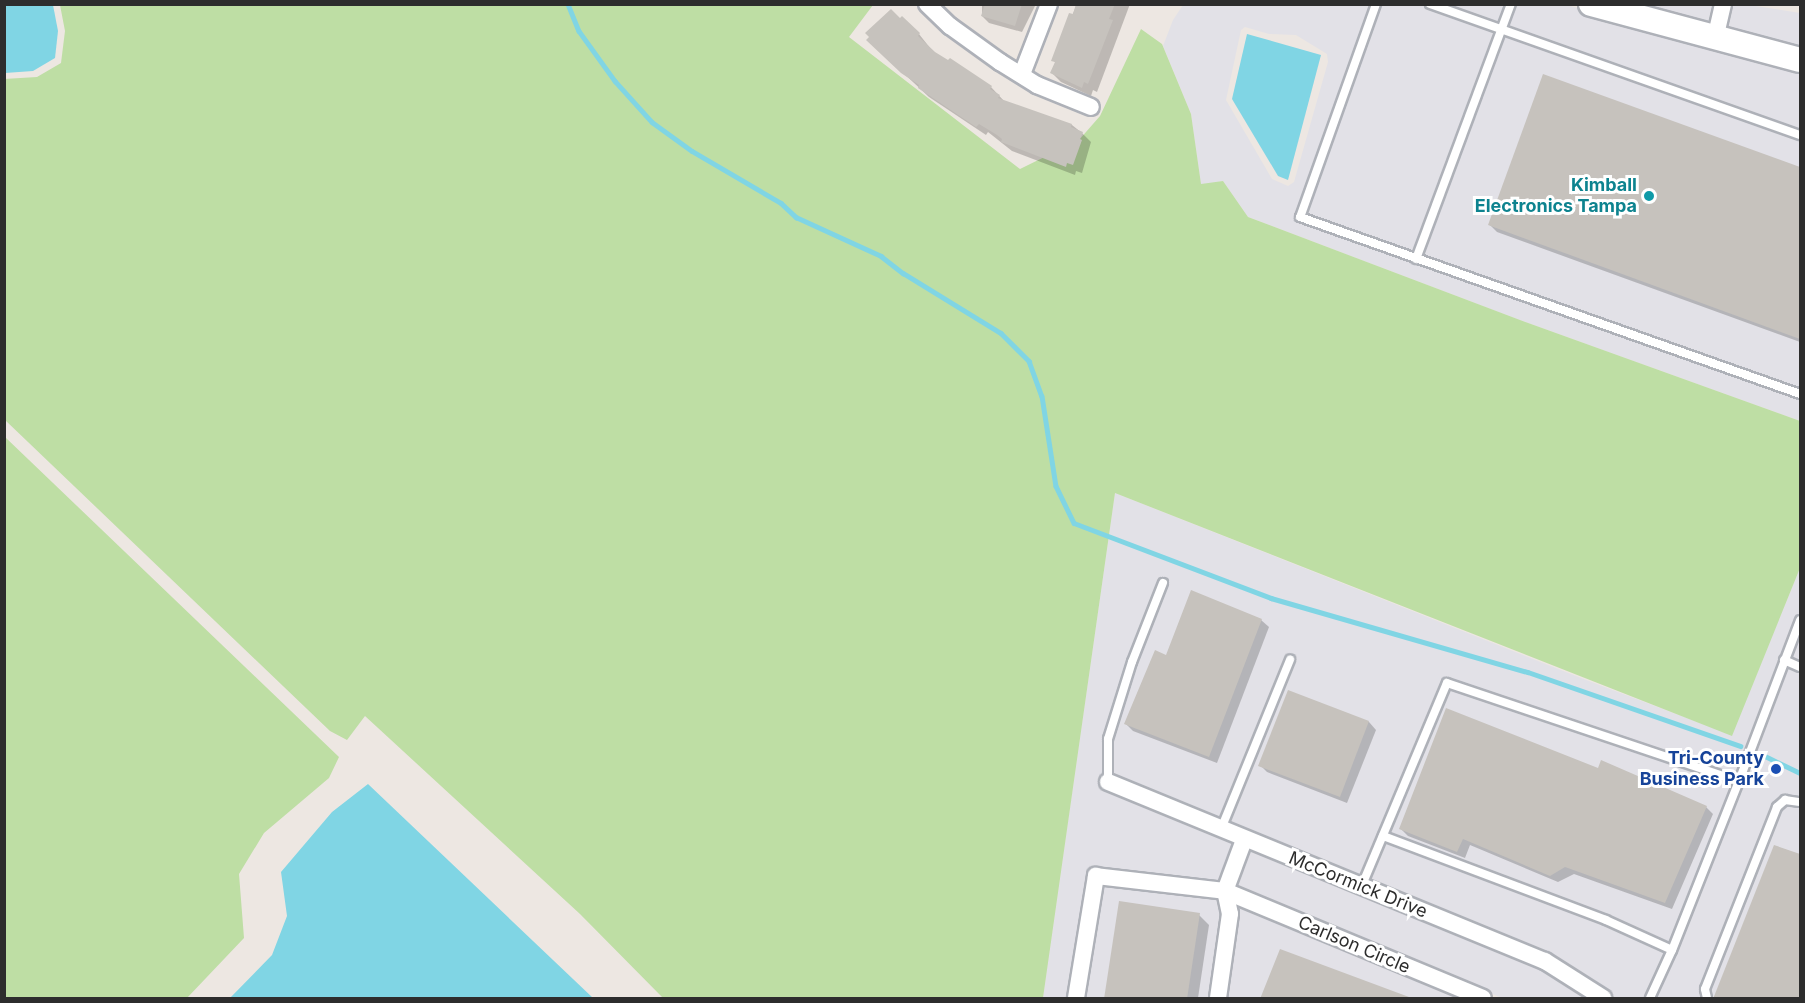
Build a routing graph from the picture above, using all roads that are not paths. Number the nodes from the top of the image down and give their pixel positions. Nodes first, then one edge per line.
1 (927, 4) edge
2 (1049, 4) edge
3 (1376, 4) edge
4 (1430, 4) edge
5 (1511, 4) edge
6 (1591, 4) edge
7 (1723, 4) edge
8 (1502, 31) junction
9 (1715, 39) junction
10 (1800, 60) edge
11 (1022, 74) junction
12 (1091, 107) dead end
13 (1800, 135) edge
14 (1416, 259) junction
15 (1800, 394) edge
16 (1163, 583) dead end
17 (1800, 620) edge
18 (1290, 660) dead end
19 (1784, 660) junction
20 (1800, 667) edge
21 (1739, 781) junction
22 (1108, 783) joint
23 (1800, 802) edge
24 (1221, 830) junction
25 (1383, 837) junction
26 (1244, 840) junction
27 (1362, 885) junction
28 (1225, 891) junction
29 (1672, 951) junction
30 (1076, 999) edge
31 (1218, 999) edge
32 (1483, 999) edge
33 (1603, 999) edge
34 (1650, 999) edge
35 (1707, 999) edge

1 - 11 street
2 - 11 street
3 - 14 lane
4 - 8 lane
5 - 8 lane
6 - 9 street
7 - 9 street
8 - 13 lane
8 - 14 lane
9 - 10 street
11 - 12 street
14 - 15 lane
16 - 22 lane
17 - 19 lane
18 - 24 lane
19 - 20 lane
19 - 21 lane
21 - 25 lane
21 - 29 lane
22 - 24 street, McCormick Drive
23 - 35 lane
24 - 26 street, McCormick Drive
25 - 27 lane
25 - 29 lane
26 - 27 street, McCormick Drive
26 - 28 street
27 - 33 street, McCormick Drive
28 - 30 street, Carlson Circle
28 - 31 street
28 - 32 street, Carlson Circle
29 - 34 lane

